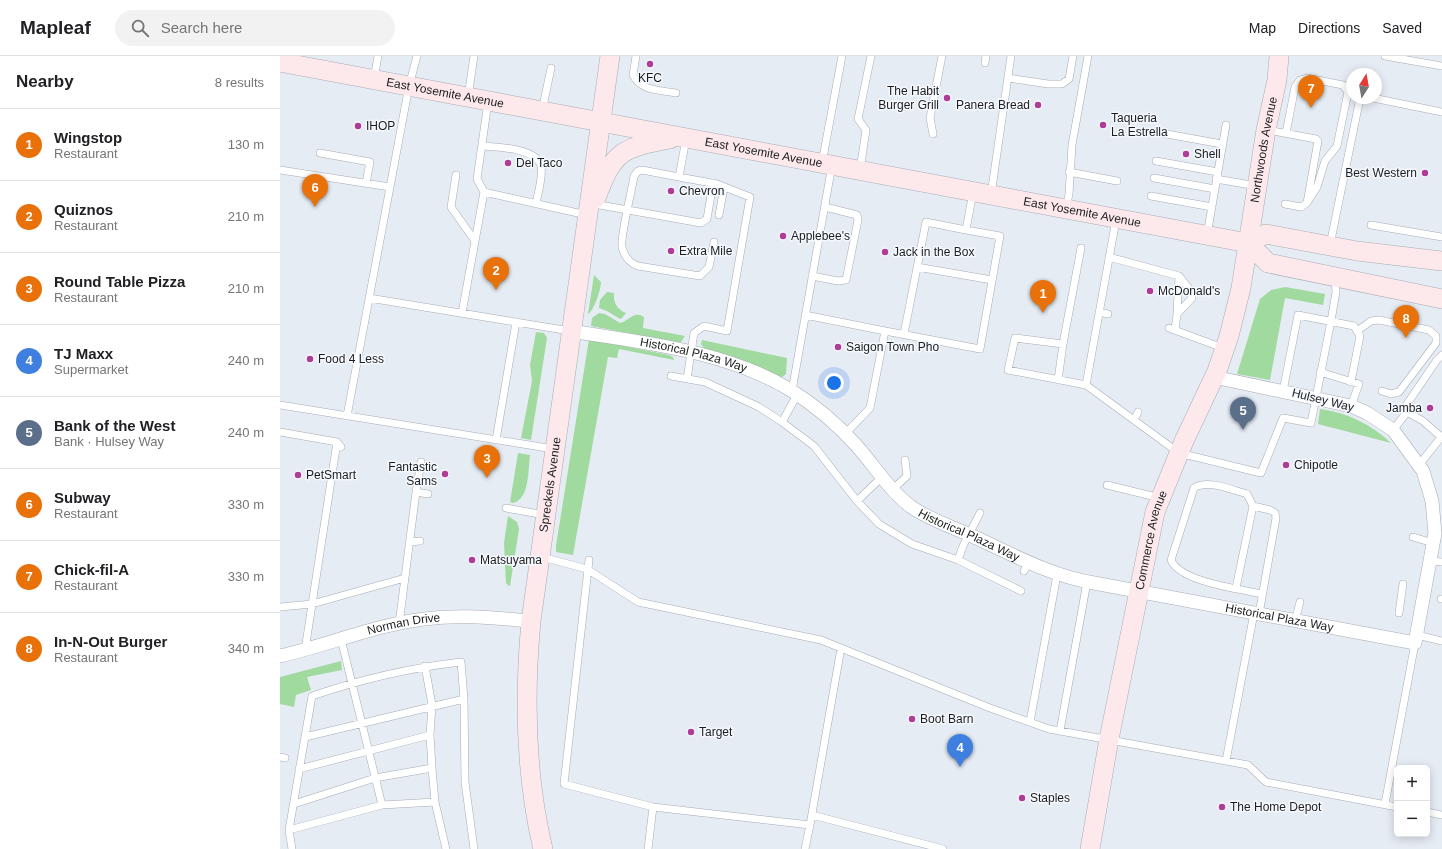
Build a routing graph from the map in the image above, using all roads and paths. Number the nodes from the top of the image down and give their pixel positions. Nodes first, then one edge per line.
1 (378, 56) edge
2 (417, 56) edge
3 (474, 56) edge
4 (610, 56) edge
5 (636, 56) edge
6 (842, 56) edge
7 (871, 56) edge
8 (942, 56) edge
9 (1011, 56) edge
10 (1073, 56) edge
11 (1088, 56) edge
12 (1279, 56) edge
13 (1385, 56) edge
14 (280, 62) edge
15 (1442, 66) edge
16 (551, 68) dead end
17 (1008, 78) junction
18 (374, 79) junction
19 (409, 86) junction
20 (676, 93) dead end
21 (468, 97) junction
22 (1382, 100) edge
23 (489, 101) junction
24 (1359, 104) edge
25 (542, 111) junction
26 (1442, 112) edge
27 (600, 121) junction
28 (1226, 125) dead end
29 (1266, 130) junction
30 (1161, 133) dead end
31 (1286, 133) junction
32 (933, 134) dead end
33 (683, 137) junction
34 (1222, 144) junction
35 (482, 146) junction
36 (320, 153) dead end
37 (1156, 161) dead end
38 (827, 164) junction
39 (280, 170) edge
40 (860, 170) junction
41 (1069, 172) junction
42 (456, 175) dead end
43 (1217, 176) junction
44 (679, 177) junction
45 (1154, 178) dead end
46 (1117, 181) dead end
47 (366, 183) junction
48 (713, 183) junction
49 (1257, 186) junction
50 (390, 187) junction
51 (724, 187) junction
52 (1215, 189) junction
53 (484, 192) junction
54 (982, 193) junction
55 (1151, 196) dead end
56 (1308, 201) junction
57 (536, 204) junction
58 (1285, 204) dead end
59 (825, 207) junction
60 (1212, 207) junction
61 (629, 209) junction
62 (1066, 209) junction
63 (719, 215) dead end
64 (589, 216) junction
65 (1116, 218) junction
66 (1371, 225) dead end
67 (966, 230) junction
68 (1206, 235) junction
69 (1442, 237) edge
70 (475, 241) junction
71 (714, 242) dead end
72 (1248, 243) junction
73 (1330, 246) junction
74 (1081, 248) dead end
75 (1109, 257) junction
76 (1442, 261) edge
77 (917, 267) junction
78 (812, 276) junction
79 (1179, 276) junction
80 (1335, 277) junction
81 (992, 280) junction
82 (369, 298) junction
83 (1442, 299) edge
84 (1100, 312) junction
85 (462, 313) junction
86 (1108, 314) dead end
87 (1177, 314) junction
88 (805, 315) junction
89 (1331, 321) junction
90 (516, 322) junction
91 (1357, 330) junction
92 (571, 331) junction
93 (885, 331) junction
94 (904, 334) junction
95 (1063, 344) junction
96 (1225, 349) junction
97 (691, 352) junction
98 (1442, 355) edge
99 (1320, 372) junction
100 (671, 376) dead end
101 (1214, 377) junction
102 (687, 379) junction
103 (1058, 380) junction
104 (1351, 382) junction
105 (1086, 385) junction
106 (1283, 391) junction
107 (1382, 391) dead end
108 (794, 393) junction
109 (1316, 397) junction
110 (280, 405) edge
111 (1351, 406) junction
112 (1138, 412) dead end
113 (1407, 412) junction
114 (347, 416) junction
115 (1134, 420) junction
116 (782, 422) junction
117 (1393, 430) junction
118 (280, 432) edge
119 (845, 434) junction
120 (1442, 436) edge
121 (496, 440) junction
122 (554, 450) junction
123 (1179, 453) junction
124 (905, 460) dead end
125 (421, 462) dead end
126 (1419, 465) junction
127 (882, 477) junction
128 (1107, 485) dead end
129 (893, 489) junction
130 (416, 492) junction
131 (428, 494) dead end
132 (1161, 498) junction
133 (857, 501) junction
134 (1252, 506) junction
135 (506, 508) dead end
136 (980, 513) dead end
137 (545, 515) junction
138 (970, 535) junction
139 (1413, 538) dead end
140 (420, 541) dead end
141 (410, 542) junction
142 (1433, 543) junction
143 (539, 557) junction
144 (589, 560) dead end
145 (958, 560) junction
146 (1436, 561) edge
147 (588, 570) junction
148 (1057, 575) junction
149 (405, 578) junction
150 (1087, 582) junction
151 (1403, 584) dead end
152 (1236, 588) junction
153 (1021, 591) dead end
154 (1138, 591) junction
155 (1262, 594) junction
156 (1300, 602) dead end
157 (312, 604) junction
158 (280, 607) edge
159 (1256, 613) junction
160 (1399, 613) dead end
161 (531, 621) junction
162 (1295, 621) junction
163 (399, 624) junction
164 (341, 639) junction
165 (1416, 639) junction
166 (1442, 641) edge
167 (841, 648) junction
168 (305, 650) junction
169 (280, 656) edge
170 (425, 666) junction
171 (352, 682) junction
172 (464, 699) junction
173 (432, 706) junction
174 (362, 722) junction
175 (1030, 722) junction
176 (1060, 731) junction
177 (430, 735) junction
178 (305, 737) junction
179 (1109, 739) junction
180 (368, 750) junction
181 (1226, 761) junction
182 (432, 768) junction
183 (299, 769) junction
184 (376, 778) junction
185 (435, 802) junction
186 (294, 804) junction
187 (1385, 804) junction
188 (382, 805) junction
189 (1394, 806) edge
190 (653, 807) junction
191 (1430, 813) edge
192 (812, 815) junction
193 (1442, 815) edge
194 (810, 825) junction
195 (289, 830) junction
196 (292, 849) edge
197 (446, 849) edge
198 (474, 849) edge
199 (543, 849) edge
200 (648, 849) edge
201 (805, 849) edge
202 (943, 849) edge
203 (1090, 849) edge

1 - 18 lane
2 - 19 lane
3 - 21 lane
4 - 27 street, Spreckels Avenue
5 - 20 lane
6 - 38 lane
7 - 40 lane
8 - 32 lane
9 - 17 lane
10 - 17 lane
11 - 41 lane
12 - 29 street, Northwoods Avenue
13 - 15 lane
14 - 18 street, East Yosemite Avenue
16 - 25 lane
17 - 54 lane
18 - 19 street, East Yosemite Avenue
19 - 21 street, East Yosemite Avenue
19 - 50 lane
21 - 23 street, East Yosemite Avenue
22 - 26 lane
23 - 25 street, East Yosemite Avenue
23 - 35 lane
24 - 73 lane
25 - 27 street, East Yosemite Avenue
27 - 33 street, East Yosemite Avenue
27 - 64 street, Spreckels Avenue
28 - 34 lane
29 - 31 lane
29 - 49 street, Northwoods Avenue
30 - 34 lane
31 - 56 lane
31 - 56 lane
33 - 38 street, East Yosemite Avenue
33 - 44 lane
33 - 64 street
34 - 43 lane
35 - 53 lane
35 - 57 lane
36 - 47 lane
37 - 43 lane
38 - 40 street, East Yosemite Avenue
38 - 59 lane
39 - 47 lane
40 - 54 street, East Yosemite Avenue
41 - 46 lane
41 - 62 lane
42 - 70 lane
43 - 49 lane
43 - 52 lane
44 - 48 lane
44 - 61 lane
45 - 52 lane
47 - 50 lane
48 - 51 lane
48 - 61 lane
49 - 72 street, Northwoods Avenue
50 - 82 lane
51 - 63 lane
51 - 97 lane
52 - 60 lane
53 - 57 lane
53 - 70 lane
54 - 62 street, East Yosemite Avenue
54 - 67 lane
55 - 60 lane
56 - 58 lane
57 - 64 lane
59 - 78 lane
59 - 78 lane
60 - 68 lane
61 - 64 lane
61 - 71 lane
62 - 65 street, East Yosemite Avenue
64 - 92 street, Spreckels Avenue
65 - 68 street, East Yosemite Avenue
65 - 75 lane
66 - 69 lane
67 - 77 lane
67 - 81 lane
68 - 72 street, East Yosemite Avenue
70 - 85 lane
72 - 73 street
72 - 80 street
72 - 96 street, Commerce Avenue
73 - 76 street
74 - 95 lane
75 - 79 lane
75 - 84 lane
77 - 81 lane
77 - 94 lane
78 - 88 lane
79 - 87 lane
79 - 87 lane
80 - 83 street
80 - 89 lane
81 - 94 lane
82 - 85 lane
82 - 114 lane
84 - 86 lane
84 - 105 lane
85 - 90 lane
87 - 96 lane
88 - 93 lane
88 - 108 lane
89 - 91 lane
89 - 99 lane
89 - 106 lane
90 - 92 lane
90 - 121 lane
91 - 104 lane
91 - 107 lane
92 - 97 street, Historical Plaza Way
92 - 122 street, Spreckels Avenue
93 - 94 lane
93 - 119 lane
95 - 103 lane
95 - 103 lane
96 - 101 street, Commerce Avenue
97 - 102 lane
97 - 108 street, Historical Plaza Way
98 - 113 lane
99 - 104 lane
99 - 109 lane
100 - 102 lane
101 - 106 street, Hulsey Way
101 - 123 street, Commerce Avenue
102 - 116 lane
103 - 105 lane
104 - 111 lane
105 - 115 lane
106 - 109 street, Hulsey Way
108 - 116 lane
108 - 119 street, Historical Plaza Way
109 - 111 street, Hulsey Way
109 - 123 lane
110 - 114 lane
111 - 117 street, Hulsey Way
112 - 115 lane
113 - 117 lane
113 - 120 lane
114 - 121 lane
115 - 123 lane
116 - 133 lane
117 - 126 street, Hulsey Way
118 - 157 lane
119 - 127 street, Historical Plaza Way
120 - 126 lane
121 - 122 lane
122 - 137 street, Spreckels Avenue
123 - 132 street, Commerce Avenue
124 - 129 lane
125 - 130 lane
126 - 142 street, Hulsey Way
127 - 129 street, Historical Plaza Way
127 - 133 lane
128 - 132 lane
129 - 138 street, Historical Plaza Way
130 - 131 lane
130 - 141 lane
132 - 154 street, Commerce Avenue
133 - 145 lane
134 - 152 lane
134 - 152 lane
134 - 155 lane
135 - 137 lane
136 - 138 lane
137 - 143 street, Spreckels Avenue
138 - 145 lane
138 - 148 street, Historical Plaza Way
139 - 142 lane
140 - 141 lane
141 - 149 lane
142 - 146 street, Hulsey Way
143 - 147 lane
143 - 161 street, Spreckels Avenue
144 - 147 lane
145 - 153 lane
146 - 165 street, Hulsey Way
147 - 167 lane
147 - 190 lane
148 - 150 street, Historical Plaza Way
148 - 175 lane
149 - 157 lane
149 - 163 lane
150 - 154 street, Historical Plaza Way
150 - 176 lane
151 - 160 lane
152 - 155 lane
154 - 159 street, Historical Plaza Way
154 - 179 street, Commerce Avenue
155 - 159 lane
156 - 162 lane
157 - 158 lane
157 - 168 lane
159 - 162 street, Historical Plaza Way
159 - 181 lane
161 - 163 street, Norman Drive
161 - 199 street, Spreckels Avenue
162 - 165 street, Historical Plaza Way
163 - 164 street, Norman Drive
164 - 168 street, Norman Drive
164 - 171 lane
165 - 166 lane
165 - 187 lane
167 - 175 lane
167 - 192 lane
168 - 169 street, Norman Drive
170 - 171 lane
170 - 172 lane
170 - 173 lane
171 - 174 lane
171 - 178 lane
172 - 173 lane
172 - 198 lane
173 - 174 lane
173 - 177 lane
174 - 178 lane
174 - 180 lane
175 - 176 lane
176 - 179 lane
177 - 180 lane
177 - 182 lane
178 - 183 lane
179 - 181 lane
179 - 203 street, Commerce Avenue
180 - 183 lane
180 - 184 lane
181 - 187 lane
182 - 184 lane
182 - 185 lane
183 - 186 lane
184 - 186 lane
184 - 188 lane
185 - 188 lane
185 - 197 lane
186 - 195 lane
187 - 189 lane
188 - 195 lane
190 - 194 lane
190 - 200 lane
191 - 193 lane
192 - 194 lane
192 - 202 lane
194 - 201 lane
195 - 196 lane

